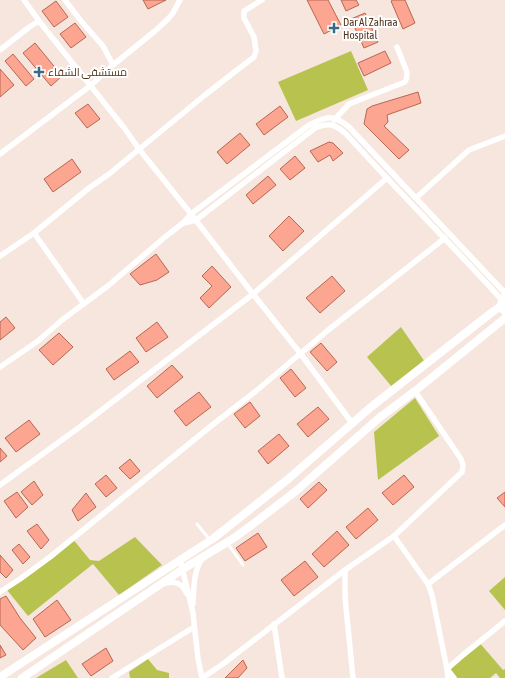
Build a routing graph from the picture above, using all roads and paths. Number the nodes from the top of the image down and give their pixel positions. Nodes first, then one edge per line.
1 (24, 0) edge
2 (65, 0) edge
3 (180, 0) edge
4 (262, 0) edge
5 (39, 21) junction
6 (397, 47) dead end
7 (0, 50) edge
8 (113, 65) junction
9 (90, 86) junction
10 (337, 118) junction
11 (330, 124) junction
12 (505, 136) edge
13 (138, 148) junction
14 (0, 154) edge
15 (387, 178) junction
16 (416, 198) junction
17 (422, 204) junction
18 (417, 209) junction
19 (191, 214) junction
20 (196, 220) junction
21 (183, 224) junction
22 (34, 233) junction
23 (445, 238) junction
24 (0, 256) edge
25 (253, 294) junction
26 (504, 301) edge
27 (84, 304) junction
28 (505, 318) edge
29 (300, 353) junction
30 (0, 367) edge
31 (415, 391) junction
32 (371, 407) junction
33 (379, 418) junction
34 (352, 423) junction
35 (0, 485) edge
36 (197, 524) dead end
37 (505, 525) edge
38 (394, 536) junction
39 (210, 540) junction
40 (227, 542) junction
41 (205, 556) junction
42 (180, 559) junction
43 (243, 565) dead end
44 (183, 569) junction
45 (345, 570) junction
46 (164, 583) junction
47 (428, 584) junction
48 (0, 592) edge
49 (193, 613) junction
50 (505, 621) edge
51 (274, 624) junction
52 (194, 626) junction
53 (447, 669) junction
54 (119, 676) edge
55 (0, 677) edge
56 (22, 678) edge
57 (112, 678) edge
58 (202, 678) edge
59 (282, 678) edge
60 (353, 678) edge
61 (448, 678) edge
62 (454, 678) edge

1 - 5 street
2 - 8 street
3 - 8 street
4 - 13 street
5 - 7 street
5 - 9 street
6 - 10 street
8 - 9 street
9 - 13 street
9 - 14 street
10 - 11 street
10 - 16 street
10 - 19 street
11 - 15 street
11 - 20 street
12 - 16 street
13 - 19 street
13 - 22 street
15 - 18 street
15 - 25 street
16 - 17 street
17 - 18 street
17 - 26 street
18 - 23 street
19 - 20 street
19 - 21 street
20 - 21 street
20 - 25 street
21 - 27 street
22 - 24 street
22 - 27 street
23 - 26 street
23 - 29 street
25 - 29 street
25 - 35 street
26 - 32 street
27 - 30 street
28 - 31 street
29 - 34 street
29 - 48 street
31 - 33 street
31 - 38 street
32 - 33 street
32 - 34 street
33 - 40 street
34 - 39 street
36 - 39 lane
37 - 47 street
38 - 45 street
38 - 47 street
39 - 42 street
40 - 41 street
40 - 43 lane
41 - 44 street
41 - 49 street
42 - 44 street
42 - 55 street
44 - 46 street
44 - 49 street
45 - 51 street
45 - 60 street
46 - 49 street
46 - 56 street
47 - 53 street
49 - 52 street
50 - 53 street
51 - 58 street
51 - 59 street
52 - 54 street
52 - 58 street
53 - 61 street
53 - 62 street
54 - 57 street

